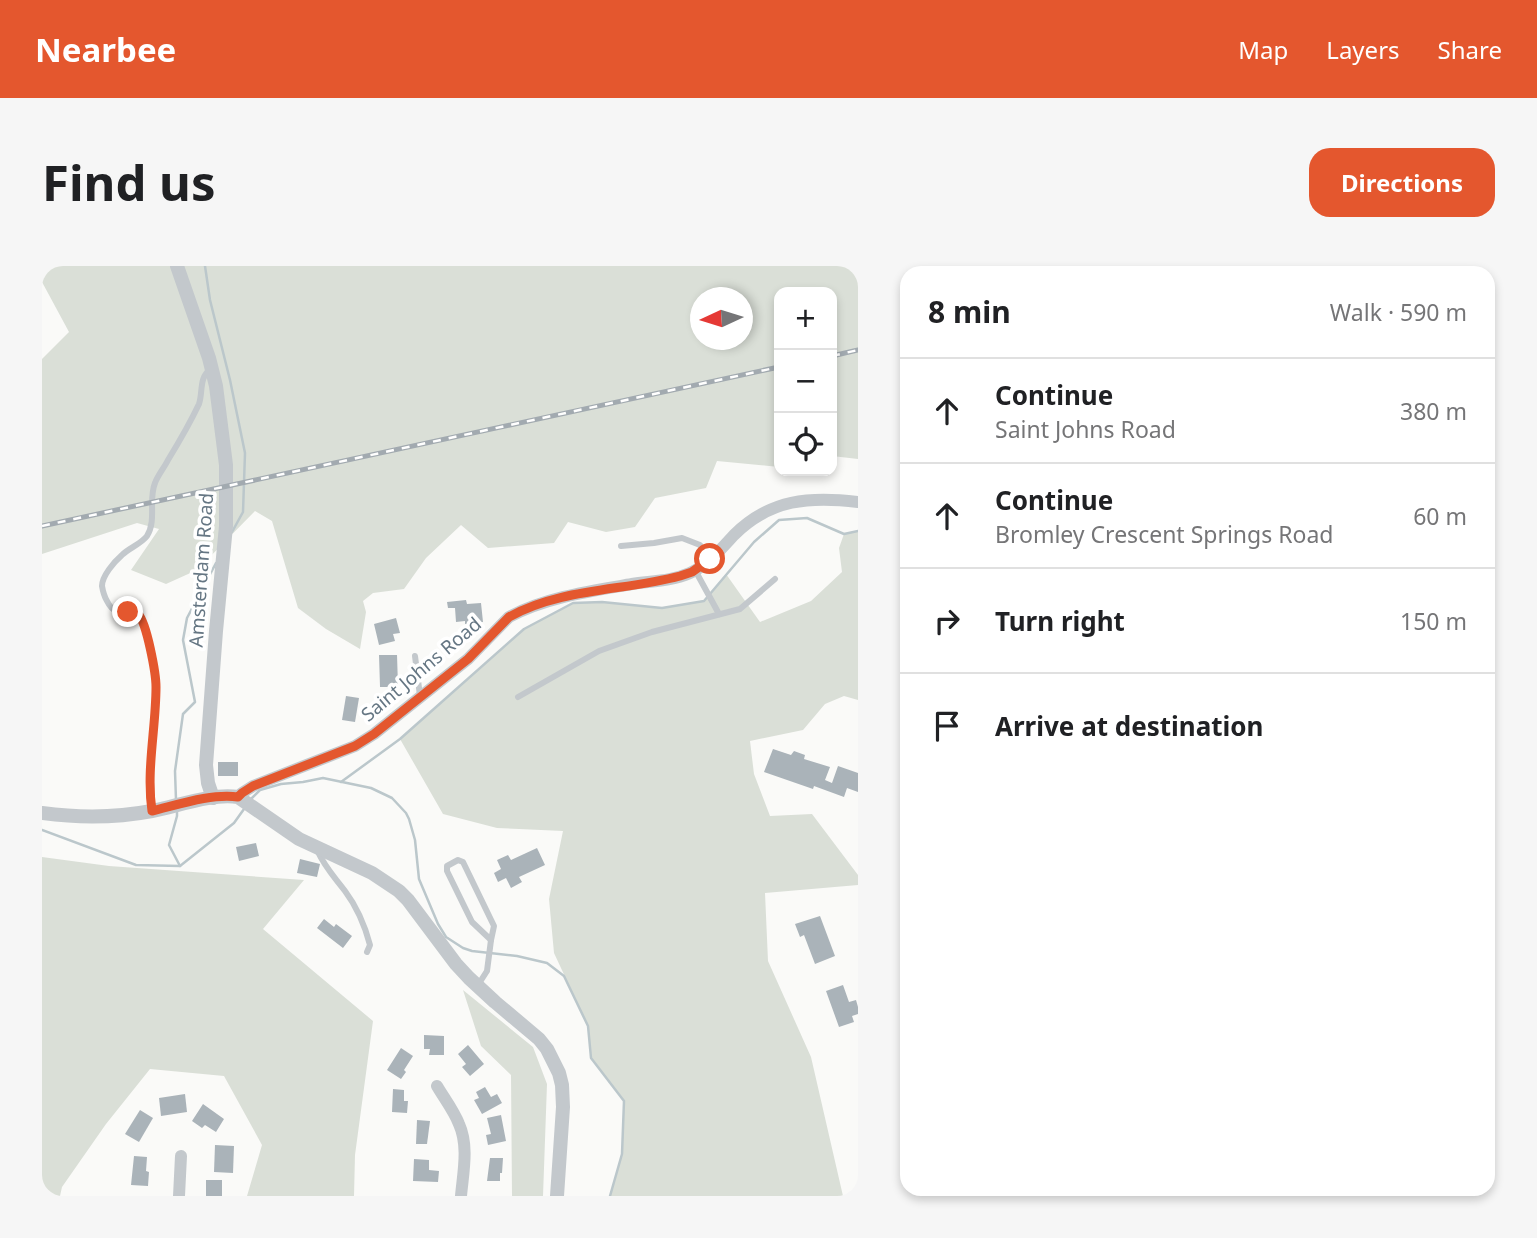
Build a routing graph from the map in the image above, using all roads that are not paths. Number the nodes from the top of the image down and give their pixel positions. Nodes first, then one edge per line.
1 (177, 266) edge
2 (212, 369) junction
3 (858, 502) edge
4 (621, 546) dead end
5 (710, 559) junction
6 (695, 570) junction
7 (775, 579) dead end
8 (719, 614) junction
9 (415, 656) dead end
10 (420, 696) junction
11 (519, 697) dead end
12 (213, 797) junction
13 (241, 798) junction
14 (152, 811) junction
15 (42, 813) edge
16 (317, 848) junction
17 (491, 942) junction
18 (367, 952) dead end
19 (477, 986) junction
20 (437, 1086) dead end
21 (181, 1156) dead end
22 (179, 1196) edge
23 (461, 1196) edge
24 (557, 1196) edge

1 - 2 street, Amsterdam Road
2 - 12 street, Amsterdam Road
2 - 14 lane
3 - 5 street, Saint Johns Road
4 - 5 lane
5 - 6 street, Saint Johns Road
6 - 8 lane
6 - 10 street, Saint Johns Road
7 - 8 lane
8 - 11 lane
9 - 10 lane
10 - 13 street, Saint Johns Road
12 - 13 street
12 - 14 street
13 - 16 street
14 - 15 street
16 - 18 lane
16 - 19 street
17 - 17 lane
17 - 19 lane
19 - 24 street
20 - 23 street
21 - 22 street

